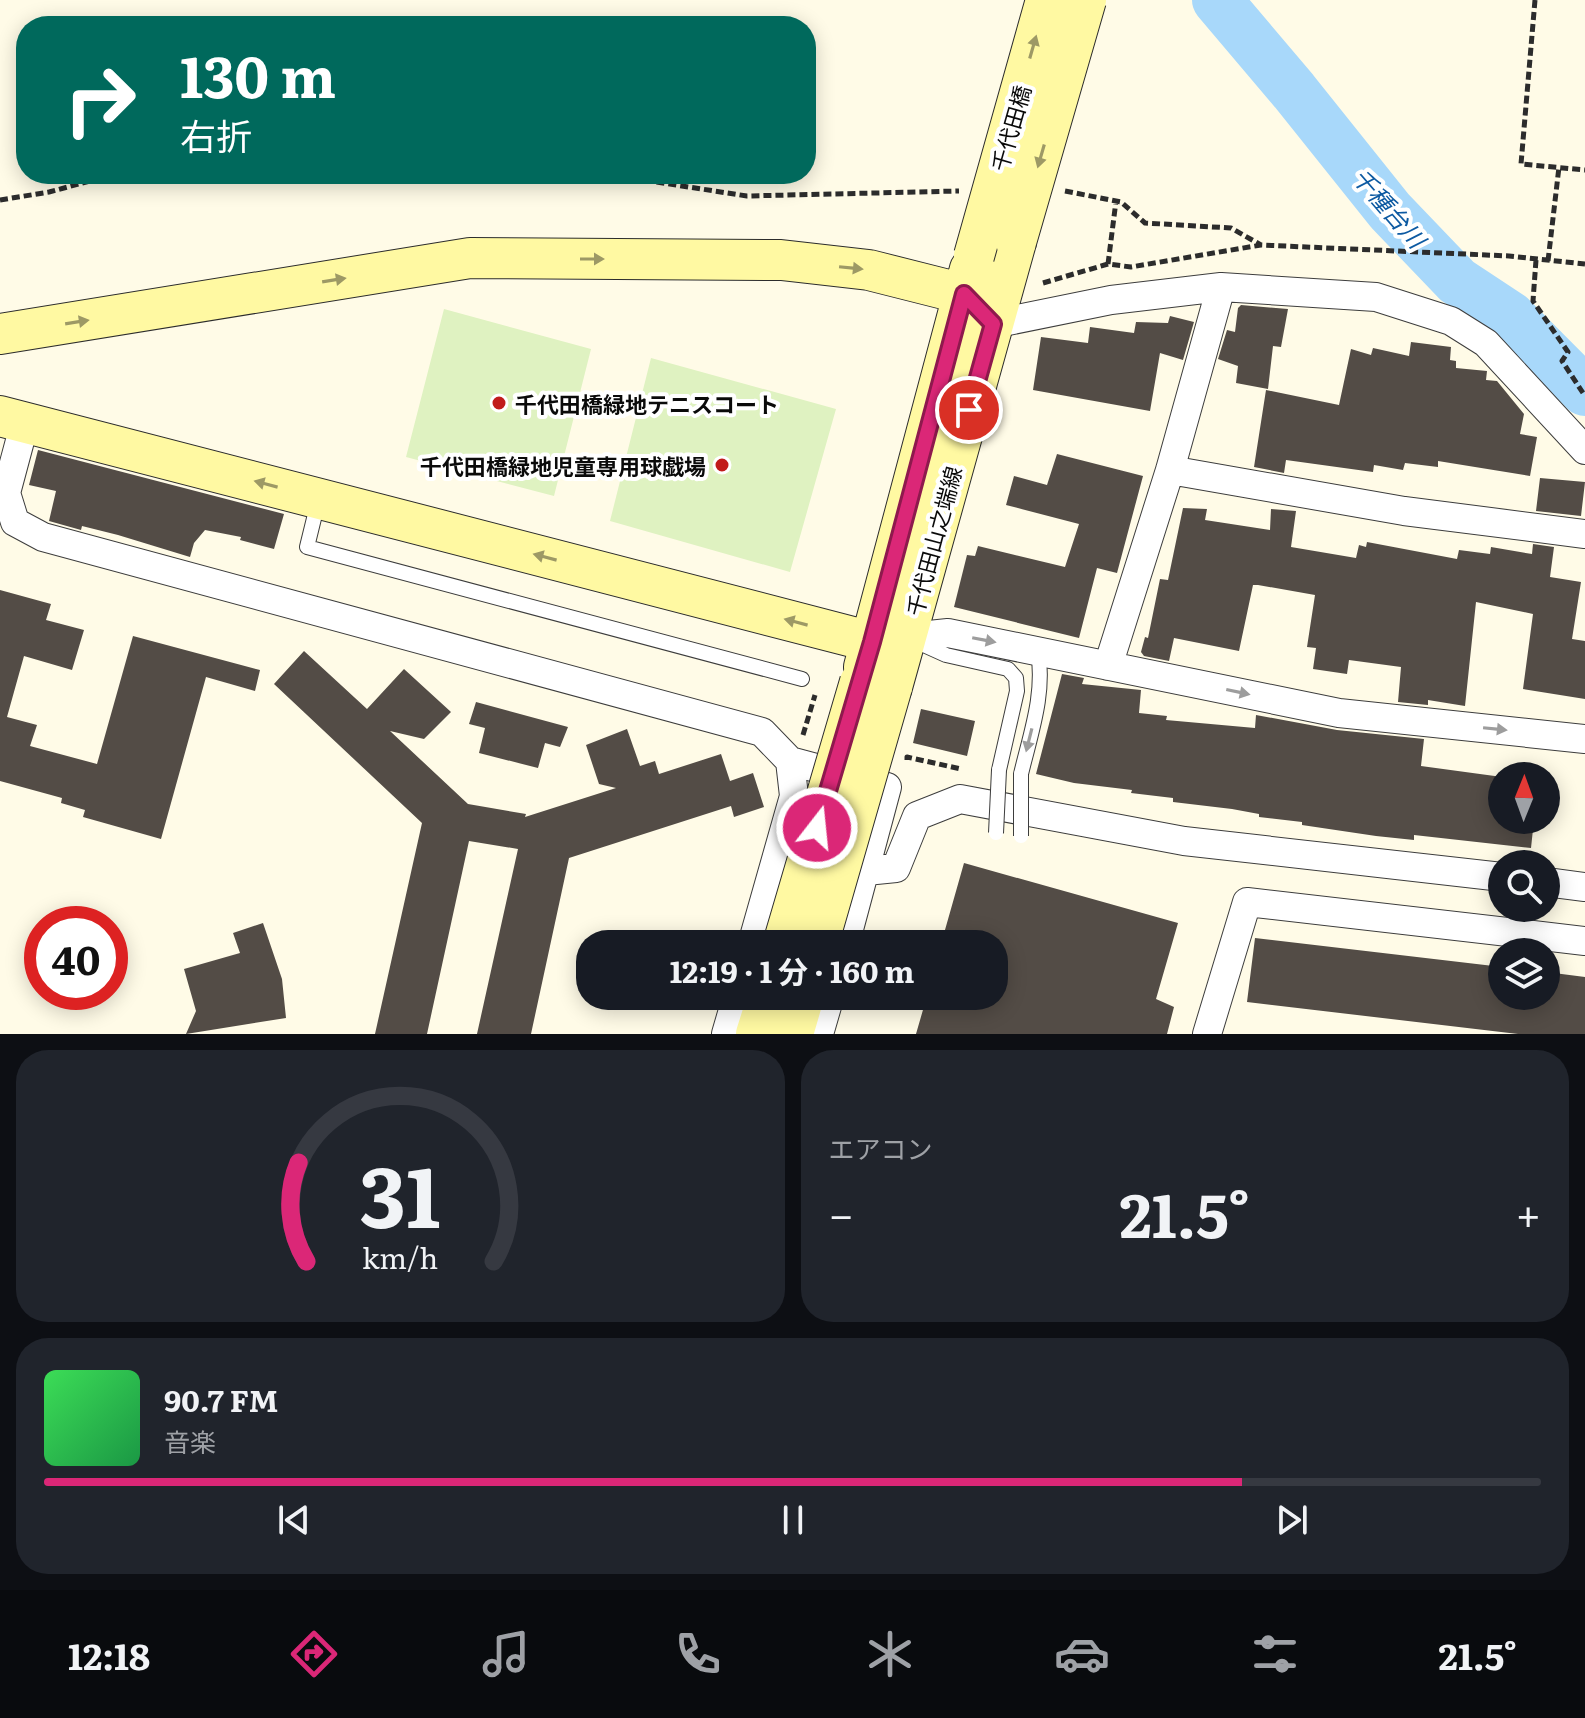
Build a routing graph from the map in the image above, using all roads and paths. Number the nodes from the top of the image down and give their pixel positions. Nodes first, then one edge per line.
1 (1046, 0) edge
2 (1086, 0) edge
3 (1535, 0) edge
4 (1559, 167) junction
5 (1585, 170) edge
6 (79, 184) edge
7 (669, 184) edge
8 (1055, 189) dead end
9 (966, 191) dead end
10 (0, 200) edge
11 (1116, 201) junction
12 (1261, 245) dead end
13 (1390, 252) dead end
14 (1536, 260) junction
15 (1548, 261) junction
16 (1108, 264) dead end
17 (1585, 264) edge
18 (969, 275) junction
19 (1221, 287) junction
20 (993, 324) junction
21 (0, 334) edge
22 (1585, 396) edge
23 (13, 419) edge
24 (1585, 450) edge
25 (1170, 470) junction
26 (319, 498) junction
27 (1585, 534) edge
28 (889, 640) junction
29 (1038, 651) junction
30 (1108, 666) junction
31 (802, 679) dead end
32 (819, 682) dead end
33 (876, 684) junction
34 (1585, 739) edge
35 (794, 754) junction
36 (996, 833) dead end
37 (1021, 836) dead end
38 (866, 871) junction
39 (1488, 875) edge
40 (1560, 884) edge
41 (1585, 887) edge
42 (756, 930) edge
43 (788, 930) edge
44 (821, 930) edge
45 (849, 930) edge
46 (1585, 941) edge
47 (733, 1010) edge
48 (764, 1010) edge
49 (800, 1010) edge
50 (826, 1010) edge
51 (726, 1034) edge
52 (756, 1034) edge
53 (793, 1034) edge
54 (819, 1034) edge
55 (1207, 1034) edge

18 -> 1 street, 千代田橋, bridge
2 -> 20 street, 千代田山之端線, bridge
3 - 4 path
4 - 5 path
4 - 15 path
6 - 10 path
7 - 9 path
8 - 11 path
11 - 12 path
11 - 16 path
13 - 14 path
14 - 15 path
14 - 22 path
15 - 17 path
18 - 20 street
21 -> 18 street
18 - 28 street, 千代田山之端線
19 - 20 street
19 - 24 street
19 - 25 street
20 - 28 street, 千代田山之端線
26 -> 23 street
23 - 35 street
25 - 27 street
25 - 30 street
28 -> 26 street
26 - 31 lane
28 -> 29 street
28 - 33 street, 千代田山之端線
28 - 36 lane, bridge
29 - 30 street
29 -> 37 lane, bridge
30 -> 34 street
32 - 35 path
33 - 43 street, 千代田山之端線, bridge
33 - 44 street, 千代田山之端線, bridge
35 - 38 street
35 - 42 street
38 - 39 street
38 - 45 street
40 - 41 street
46 - 55 street
47 - 51 street
48 - 52 street
49 - 53 street
50 - 54 street

